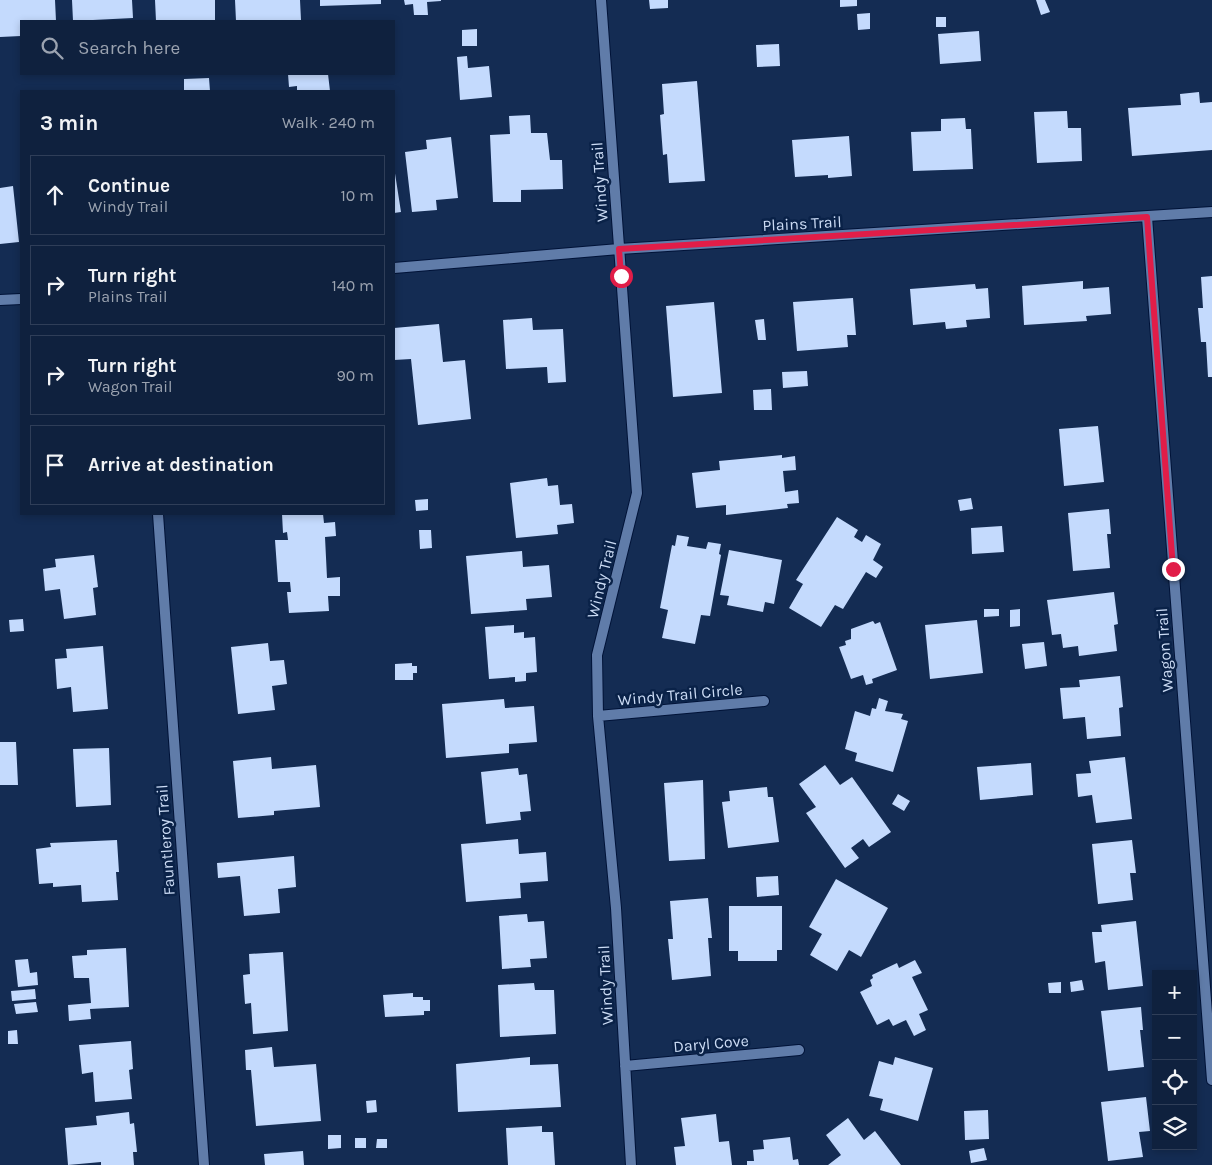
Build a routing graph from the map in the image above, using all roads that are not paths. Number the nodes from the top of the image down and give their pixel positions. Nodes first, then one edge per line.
1 (601, 0) edge
2 (1212, 212) edge
3 (1147, 217) junction
4 (619, 249) junction
5 (395, 268) edge
6 (20, 299) edge
7 (0, 300) edge
8 (158, 515) edge
9 (764, 701) dead end
10 (598, 716) junction
11 (799, 1050) dead end
12 (624, 1066) junction
13 (1212, 1080) edge
14 (204, 1165) edge
15 (631, 1165) edge

1 - 4 street, Windy Trail
2 - 3 street, Plains Trail
3 - 4 street, Plains Trail
3 - 13 street, Wagon Trail
4 - 5 street, Plains Trail
4 - 10 street, Windy Trail
6 - 7 street
8 - 14 street, Fauntleroy Trail
9 - 10 street, Windy Trail Circle
10 - 12 street, Windy Trail
11 - 12 street, Daryl Cove
12 - 15 street, Windy Trail

